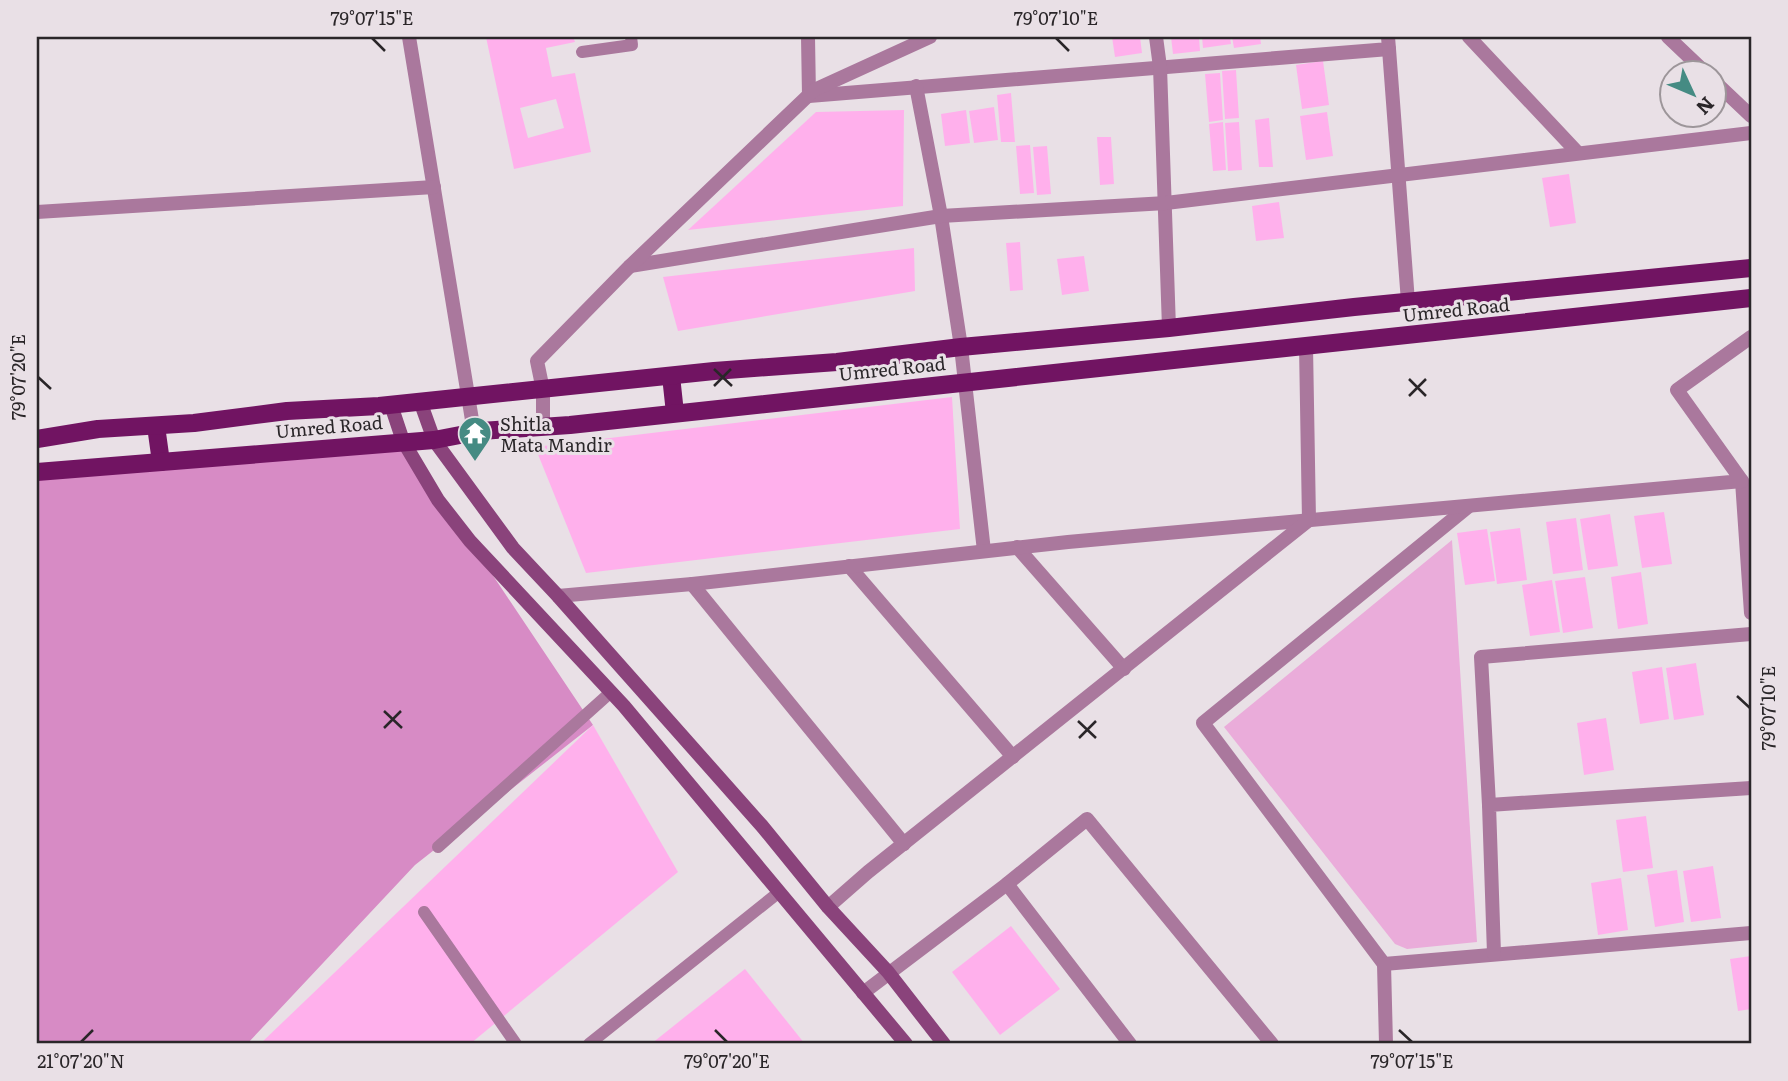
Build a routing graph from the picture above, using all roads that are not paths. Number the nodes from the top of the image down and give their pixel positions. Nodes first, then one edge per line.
1 (409, 37) edge
2 (631, 37) edge
3 (808, 37) edge
4 (930, 37) edge
5 (1156, 37) edge
6 (1469, 37) edge
7 (1670, 38) edge
8 (1388, 43) edge
9 (582, 52) dead end
10 (1693, 60) edge
11 (1160, 67) junction
12 (916, 86) junction
13 (1728, 94) edge
14 (809, 96) junction
15 (1751, 116) edge
16 (1751, 133) edge
17 (1578, 153) junction
18 (1398, 175) junction
19 (434, 187) junction
20 (1166, 202) junction
21 (37, 212) edge
22 (941, 216) junction
23 (630, 266) junction
24 (1751, 268) edge
25 (1751, 298) edge
26 (1408, 302) junction
27 (1169, 328) junction
28 (1751, 337) edge
29 (1306, 346) junction
30 (961, 347) junction
31 (671, 376) junction
32 (966, 382) junction
33 (544, 390) junction
34 (468, 396) junction
35 (420, 401) junction
36 (391, 405) junction
37 (675, 413) junction
38 (156, 426) junction
39 (543, 426) junction
40 (474, 432) junction
41 (37, 439) edge
42 (434, 440) junction
43 (403, 441) junction
44 (162, 462) junction
45 (37, 472) edge
46 (1746, 487) edge
47 (1469, 506) junction
48 (1309, 520) junction
49 (1017, 547) junction
50 (984, 551) junction
51 (849, 566) junction
52 (692, 584) junction
53 (558, 596) junction
54 (1751, 613) edge
55 (1751, 634) edge
56 (1124, 668) junction
57 (611, 692) junction
58 (1013, 757) junction
59 (1751, 788) edge
60 (1489, 805) junction
61 (904, 844) junction
62 (438, 847) dead end
63 (1007, 884) junction
64 (778, 893) junction
65 (828, 907) junction
66 (424, 912) dead end
67 (1751, 933) edge
68 (1494, 954) junction
69 (1384, 964) junction
70 (888, 972) junction
71 (863, 993) junction
72 (516, 1044) edge
73 (589, 1044) edge
74 (906, 1044) edge
75 (944, 1044) edge
76 (1130, 1044) edge
77 (1272, 1044) edge
78 (1386, 1044) edge

1 - 19 street
2 - 9 lane
3 - 14 street
4 - 14 street
5 - 11 street
6 - 17 street
7 - 10 street
8 - 11 street
8 - 18 street
11 - 12 street
11 - 20 street
12 - 14 street
12 - 22 street
13 - 15 street
14 - 23 street
16 - 17 street
17 - 18 street
18 - 20 street
18 - 26 street
19 - 21 street
19 - 34 street
20 - 22 street
20 - 27 street
22 - 23 street
22 - 30 street
23 - 33 street
24 - 26 main road
25 - 29 main road, Umred Road
26 - 27 main road
27 - 30 main road
28 - 46 street
29 - 32 main road, Umred Road
29 - 48 street
30 - 31 main road
30 - 32 street
31 - 33 main road
31 - 37 main road
32 - 37 main road, Umred Road
32 - 50 street
33 - 34 main road
33 - 39 street
34 - 35 main road
34 - 40 street
35 - 36 main road
35 - 42 street
36 - 38 main road
36 - 43 street
37 - 39 main road, Umred Road
38 - 41 main road
38 - 44 main road
39 - 40 main road, Umred Road
40 - 42 main road, Umred Road
42 - 43 main road, Umred Road
42 - 53 street
43 - 44 main road, Umred Road
43 - 57 street
44 - 45 main road, Umred Road
46 - 47 street
46 - 54 street
47 - 48 street
47 - 69 street
48 - 49 street
48 - 56 street
49 - 50 street
49 - 56 street
50 - 51 street
51 - 52 street
51 - 58 street
52 - 53 street
52 - 61 street
53 - 65 street
55 - 60 street
56 - 58 street
57 - 62 lane
57 - 64 street
58 - 61 street
59 - 60 street
60 - 68 street
61 - 65 street
63 - 70 street
63 - 76 street
63 - 77 street
64 - 71 street
64 - 73 lane
65 - 70 street
66 - 72 lane
67 - 68 street
68 - 69 street
69 - 78 street
70 - 71 street
70 - 75 street
71 - 74 street

